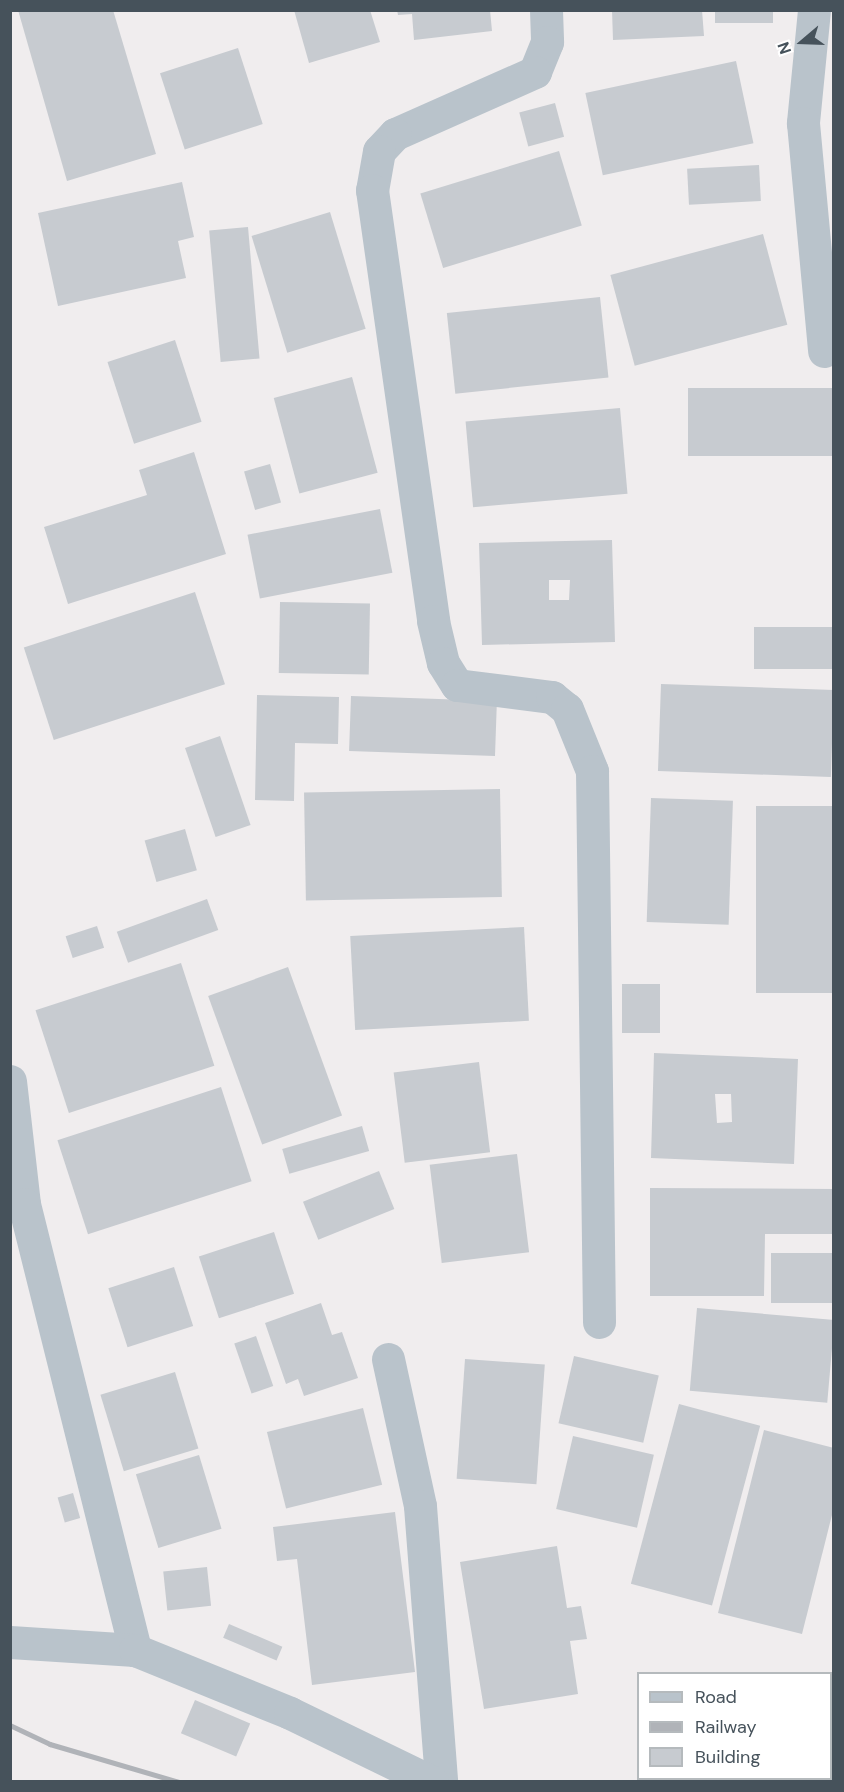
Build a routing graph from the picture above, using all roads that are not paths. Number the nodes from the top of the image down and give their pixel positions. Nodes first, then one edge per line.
1 (546, 10) edge
2 (814, 10) edge
3 (824, 351) dead end
4 (10, 1081) edge
5 (599, 1322) dead end
6 (388, 1359) dead end
7 (10, 1642) edge
8 (135, 1650) junction
9 (432, 1782) edge
10 (441, 1782) edge

1 - 5 street
2 - 3 street
4 - 8 street
6 - 10 street
7 - 8 street
8 - 9 street

